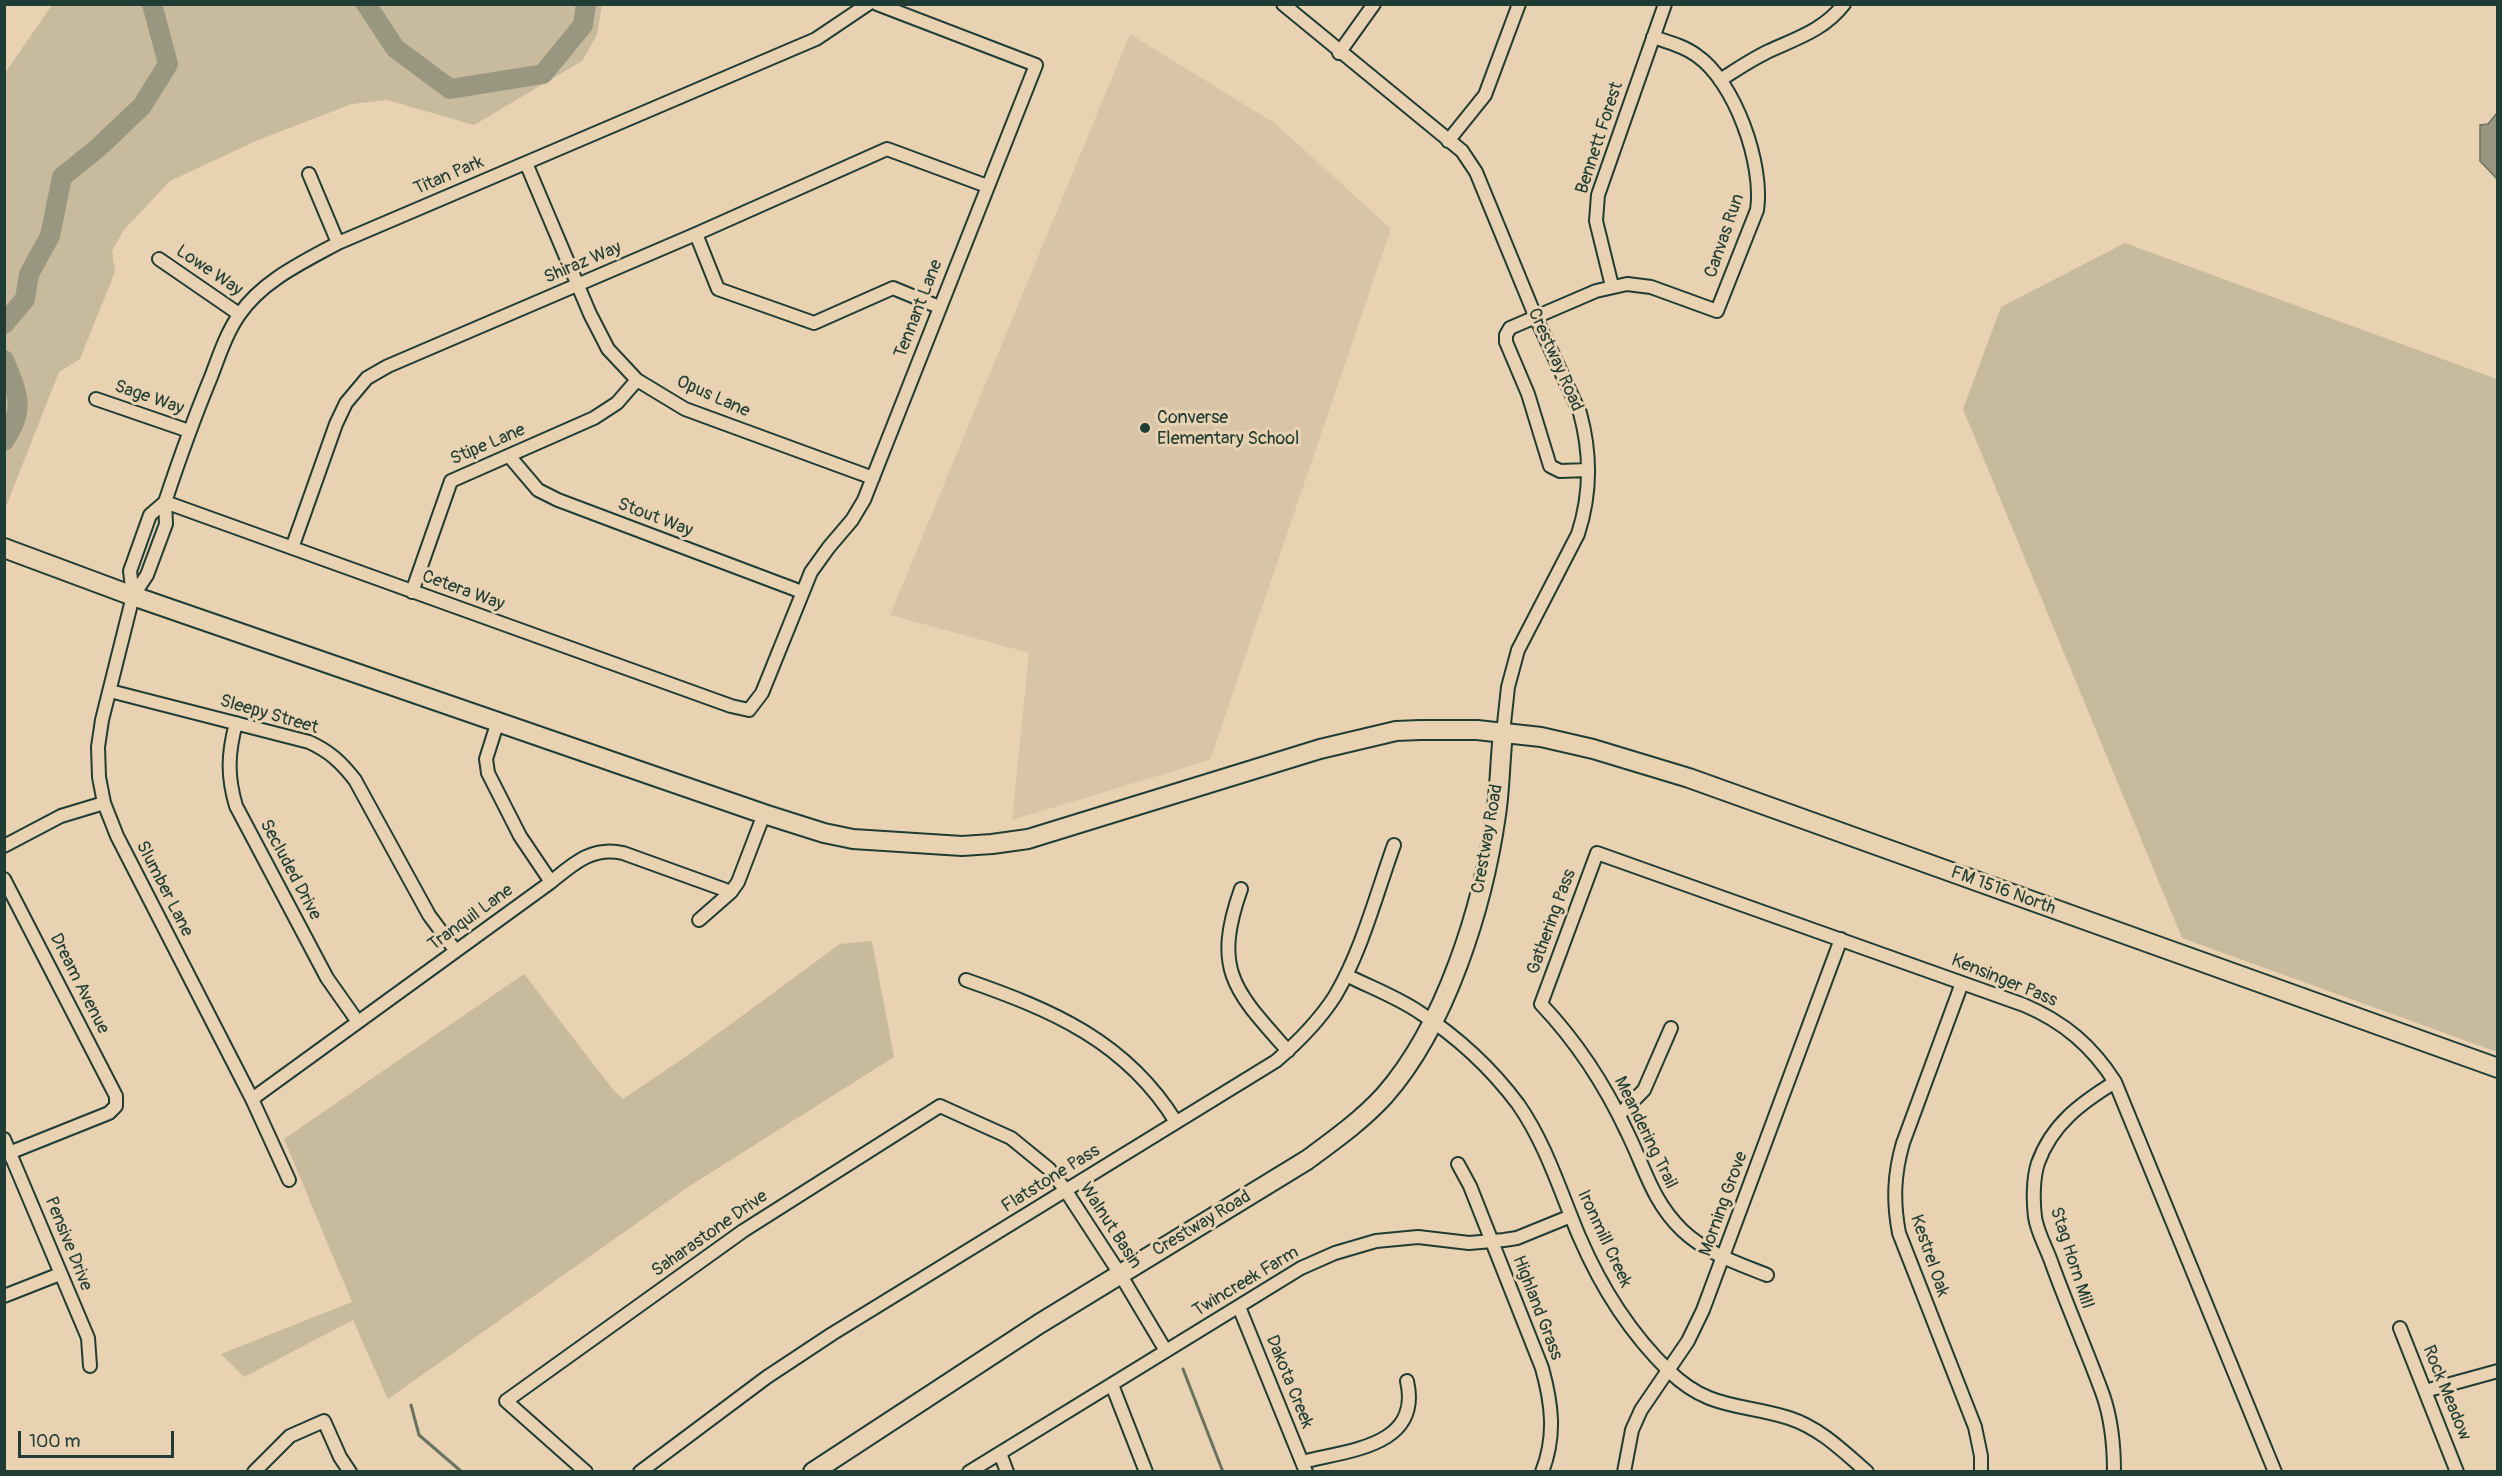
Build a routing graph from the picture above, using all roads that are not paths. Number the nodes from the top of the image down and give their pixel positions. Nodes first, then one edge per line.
1 (1283, 4) edge
2 (1374, 4) edge
3 (1519, 4) edge
4 (1665, 4) edge
5 (1844, 4) edge
6 (868, 5) edge
7 (1653, 37) junction
8 (1339, 53) junction
9 (1720, 80) junction
10 (1448, 141) junction
11 (526, 163) junction
12 (309, 174) dead end
13 (987, 186) junction
14 (696, 234) junction
15 (338, 243) junction
16 (159, 259) dead end
17 (576, 285) junction
18 (1612, 286) junction
19 (939, 307) junction
20 (239, 314) junction
21 (1536, 318) junction
22 (637, 380) junction
23 (96, 399) dead end
24 (189, 431) junction
25 (510, 457) junction
26 (1588, 470) junction
27 (873, 478) junction
28 (165, 502) junction
29 (4, 548) edge
30 (292, 548) junction
31 (412, 592) junction
32 (801, 592) junction
33 (133, 596) junction
34 (110, 691) junction
35 (749, 710) joint
36 (498, 721) junction
37 (236, 723) junction
38 (1503, 733) junction
39 (104, 803) junction
40 (764, 814) junction
41 (1394, 845) dead end
42 (4, 846) edge
43 (1597, 853) joint
44 (4, 879) edge
45 (551, 882) junction
46 (1241, 889) dead end
47 (731, 892) junction
48 (699, 920) dead end
49 (1841, 939) junction
50 (455, 950) junction
51 (1346, 975) junction
52 (966, 980) dead end
53 (1962, 983) junction
54 (1541, 1004) joint
55 (358, 1022) junction
56 (1433, 1023) junction
57 (1671, 1028) dead end
58 (1288, 1051) junction
59 (2498, 1068) edge
60 (2115, 1082) junction
61 (252, 1099) junction
62 (940, 1106) joint
63 (1619, 1115) junction
64 (1176, 1122) junction
65 (4, 1139) edge
66 (8, 1153) edge
67 (1458, 1164) dead end
68 (289, 1180) dead end
69 (1066, 1191) junction
70 (1571, 1216) junction
71 (1492, 1242) junction
72 (1723, 1258) junction
73 (60, 1274) junction
74 (1120, 1274) junction
75 (1767, 1275) dead end
76 (4, 1296) edge
77 (1239, 1307) junction
78 (2400, 1328) dead end
79 (1166, 1351) junction
80 (90, 1366) dead end
81 (1669, 1371) junction
82 (2498, 1371) edge
83 (1407, 1381) dead end
84 (1112, 1385) junction
85 (2425, 1391) junction
86 (1000, 1453) junction
87 (1304, 1467) edge
88 (254, 1472) edge
89 (350, 1472) edge
90 (586, 1472) edge
91 (640, 1472) edge
92 (813, 1472) edge
93 (969, 1472) edge
94 (1007, 1472) edge
95 (1146, 1472) edge
96 (1542, 1472) edge
97 (1624, 1472) edge
98 (1867, 1472) edge
99 (1981, 1472) edge
100 (2114, 1472) edge
101 (2275, 1472) edge
102 (2457, 1472) edge

1 - 8 street, Crestway Road
2 - 8 street
3 - 10 street
4 - 7 street, Bennett Forest
5 - 9 street
6 - 11 street, Titan Park
6 - 13 street, Tennant Lane
7 - 9 street, Canvas Run
7 - 18 street, Bennett Forest
8 - 10 street, Crestway Road
9 - 18 street, Canvas Run
10 - 21 street, Crestway Road
11 - 15 street, Titan Park
11 - 17 street, Opus Lane
12 - 15 street
13 - 14 street, Shiraz Way
13 - 19 street, Tennant Lane
14 - 17 street, Shiraz Way
14 - 19 street
15 - 20 street, Titan Park
16 - 20 street, Lowe Way
17 - 22 street, Opus Lane
17 - 30 street, Shiraz Way
18 - 21 street
19 - 27 street, Tennant Lane
20 - 24 street, Titan Park
21 - 26 street, Crestway Road
21 - 26 street
22 - 25 street, Stipe Lane
22 - 27 street, Opus Lane
23 - 24 street, Sage Way
24 - 28 street, Titan Park
25 - 31 street, Stipe Lane
25 - 32 street, Stout Way
26 - 38 street, Crestway Road
27 - 32 street, Tennant Lane
28 - 30 street, Cetera Way
28 - 33 street
28 - 33 street
29 - 33 main road, FM 1516 North
30 - 31 street, Cetera Way
31 - 35 street, Cetera Way
32 - 35 street, Tennant Lane
33 - 34 street, Slumber Lane
33 - 36 main road, FM 1516 North
34 - 37 street, Sleepy Street
34 - 39 street, Slumber Lane
36 - 40 main road, FM 1516 North
36 - 45 street
37 - 50 street, Sleepy Street
37 - 55 street, Secluded Drive
38 - 40 main road, FM 1516 North
38 - 56 main road, Crestway Road
38 - 59 main road, FM 1516 North
39 - 42 street
39 - 61 street, Slumber Lane
40 - 47 street
41 - 51 street, Flatstone Pass
43 - 49 street, Kensinger Pass
43 - 54 street, Gathering Pass
44 - 66 street, Dream Avenue
45 - 47 street, Tranquil Lane
45 - 50 street, Tranquil Lane
46 - 58 street
47 - 48 street
49 - 53 street, Kensinger Pass
49 - 72 street, Morning Grove
50 - 55 street, Tranquil Lane
51 - 56 street, Ironmill Creek
51 - 58 street, Flatstone Pass
52 - 64 street
53 - 60 street, Kensinger Pass
53 - 99 street, Kestrel Oak
54 - 63 street, Meandering Trail
55 - 61 street, Tranquil Lane
56 - 70 street, Ironmill Creek
56 - 74 main road, Crestway Road
57 - 63 street
58 - 64 street, Flatstone Pass
60 - 100 street, Stag Horn Mill
60 - 101 street, Kensinger Pass
61 - 68 street, Slumber Lane
62 - 69 street, Walnut Basin
62 - 90 street, Saharastone Drive
63 - 72 street, Meandering Trail
64 - 69 street, Flatstone Pass
65 - 66 street, Pensive Drive
66 - 73 street, Pensive Drive
67 - 71 street, Highland Grass
69 - 74 street, Walnut Basin
69 - 91 street, Flatstone Pass
70 - 71 street, Twincreek Farm
70 - 81 street, Ironmill Creek
71 - 77 street, Twincreek Farm
71 - 96 street, Highland Grass
72 - 75 street, Meandering Trail
72 - 81 street, Morning Grove
73 - 76 street
73 - 80 street, Pensive Drive
74 - 79 street, Walnut Basin
74 - 92 main road, Crestway Road
77 - 79 street, Twincreek Farm
77 - 87 street, Dakota Creek
78 - 85 street, Rock Meadow
79 - 84 street, Twincreek Farm
81 - 97 street, Morning Grove
81 - 98 street, Ironmill Creek
82 - 85 street
83 - 87 street
84 - 86 street, Twincreek Farm
84 - 95 street
85 - 102 street, Rock Meadow
86 - 93 street, Twincreek Farm
86 - 94 street
88 - 89 street

